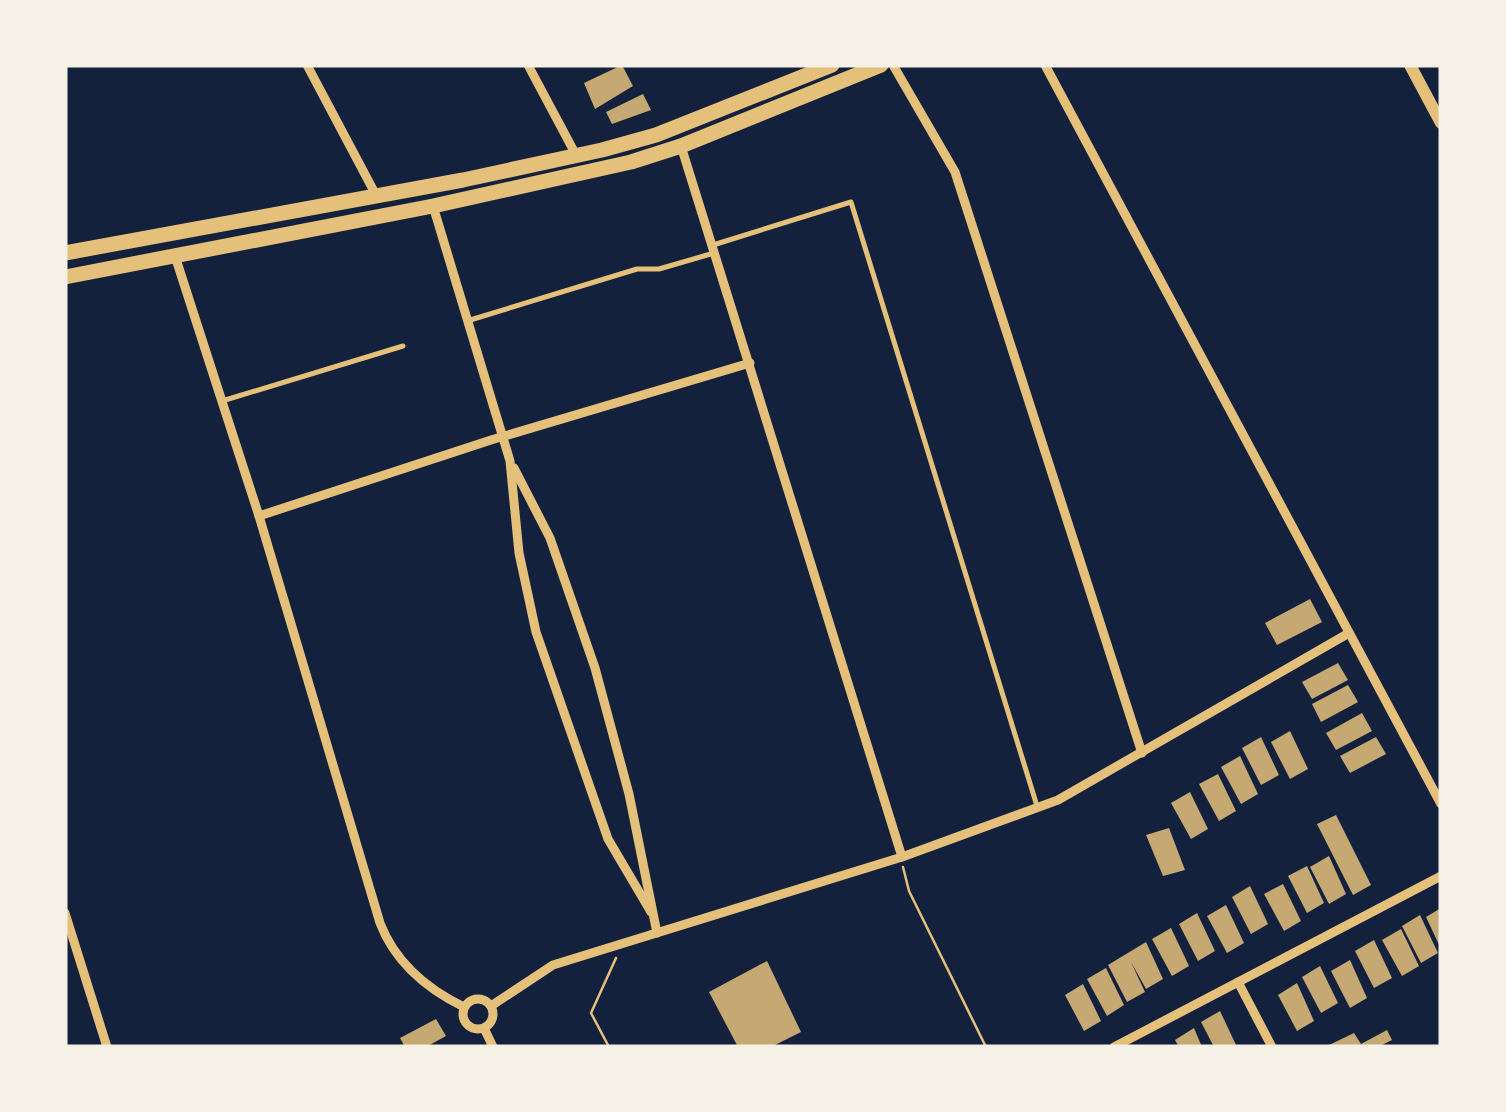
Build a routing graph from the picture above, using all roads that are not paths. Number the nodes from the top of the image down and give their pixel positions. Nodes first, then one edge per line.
1 (307, 65) edge
2 (528, 65) edge
3 (832, 65) edge
4 (881, 65) edge
5 (893, 65) edge
6 (1046, 65) edge
7 (1410, 65) edge
8 (809, 69) edge
9 (1441, 124) edge
10 (681, 146) junction
11 (576, 156) junction
12 (376, 196) junction
13 (434, 206) junction
14 (715, 248) junction
15 (65, 253) edge
16 (175, 256) junction
17 (65, 277) edge
18 (468, 321) junction
19 (403, 346) dead end
20 (750, 363) junction
21 (222, 400) junction
22 (503, 437) junction
23 (510, 461) junction
24 (259, 516) junction
25 (1349, 632) junction
26 (1142, 753) junction
27 (1441, 804) edge
28 (1038, 808) junction
29 (902, 861) junction
30 (1441, 876) edge
31 (651, 912) junction
32 (65, 913) edge
33 (657, 933) junction
34 (1238, 982) junction
35 (491, 1006) junction
36 (464, 1007) junction
37 (484, 1028) junction
38 (107, 1047) edge
39 (493, 1047) edge
40 (1114, 1047) edge
41 (1272, 1047) edge

1 - 12 street
2 - 11 street
3 - 8 highway
4 - 10 highway
5 - 26 street
6 - 25 street
7 - 9 main road
8 - 11 highway
10 - 13 highway
10 - 14 street
11 - 12 highway
12 - 15 highway
13 - 16 highway
13 - 18 street
14 - 18 lane
14 - 20 street
14 - 28 lane
16 - 17 highway
16 - 21 street
18 - 22 street
19 - 21 lane
20 - 22 street
20 - 29 street
21 - 24 street
22 - 23 street
22 - 24 street
23 - 31 street
23 - 31 street
24 - 36 street
25 - 26 street
25 - 27 street
26 - 28 street
28 - 29 street
29 - 33 street
30 - 34 street
31 - 33 street
32 - 38 street
33 - 35 street
34 - 40 street
34 - 41 street
35 - 36 street
35 - 37 street
36 - 37 street
37 - 39 street

